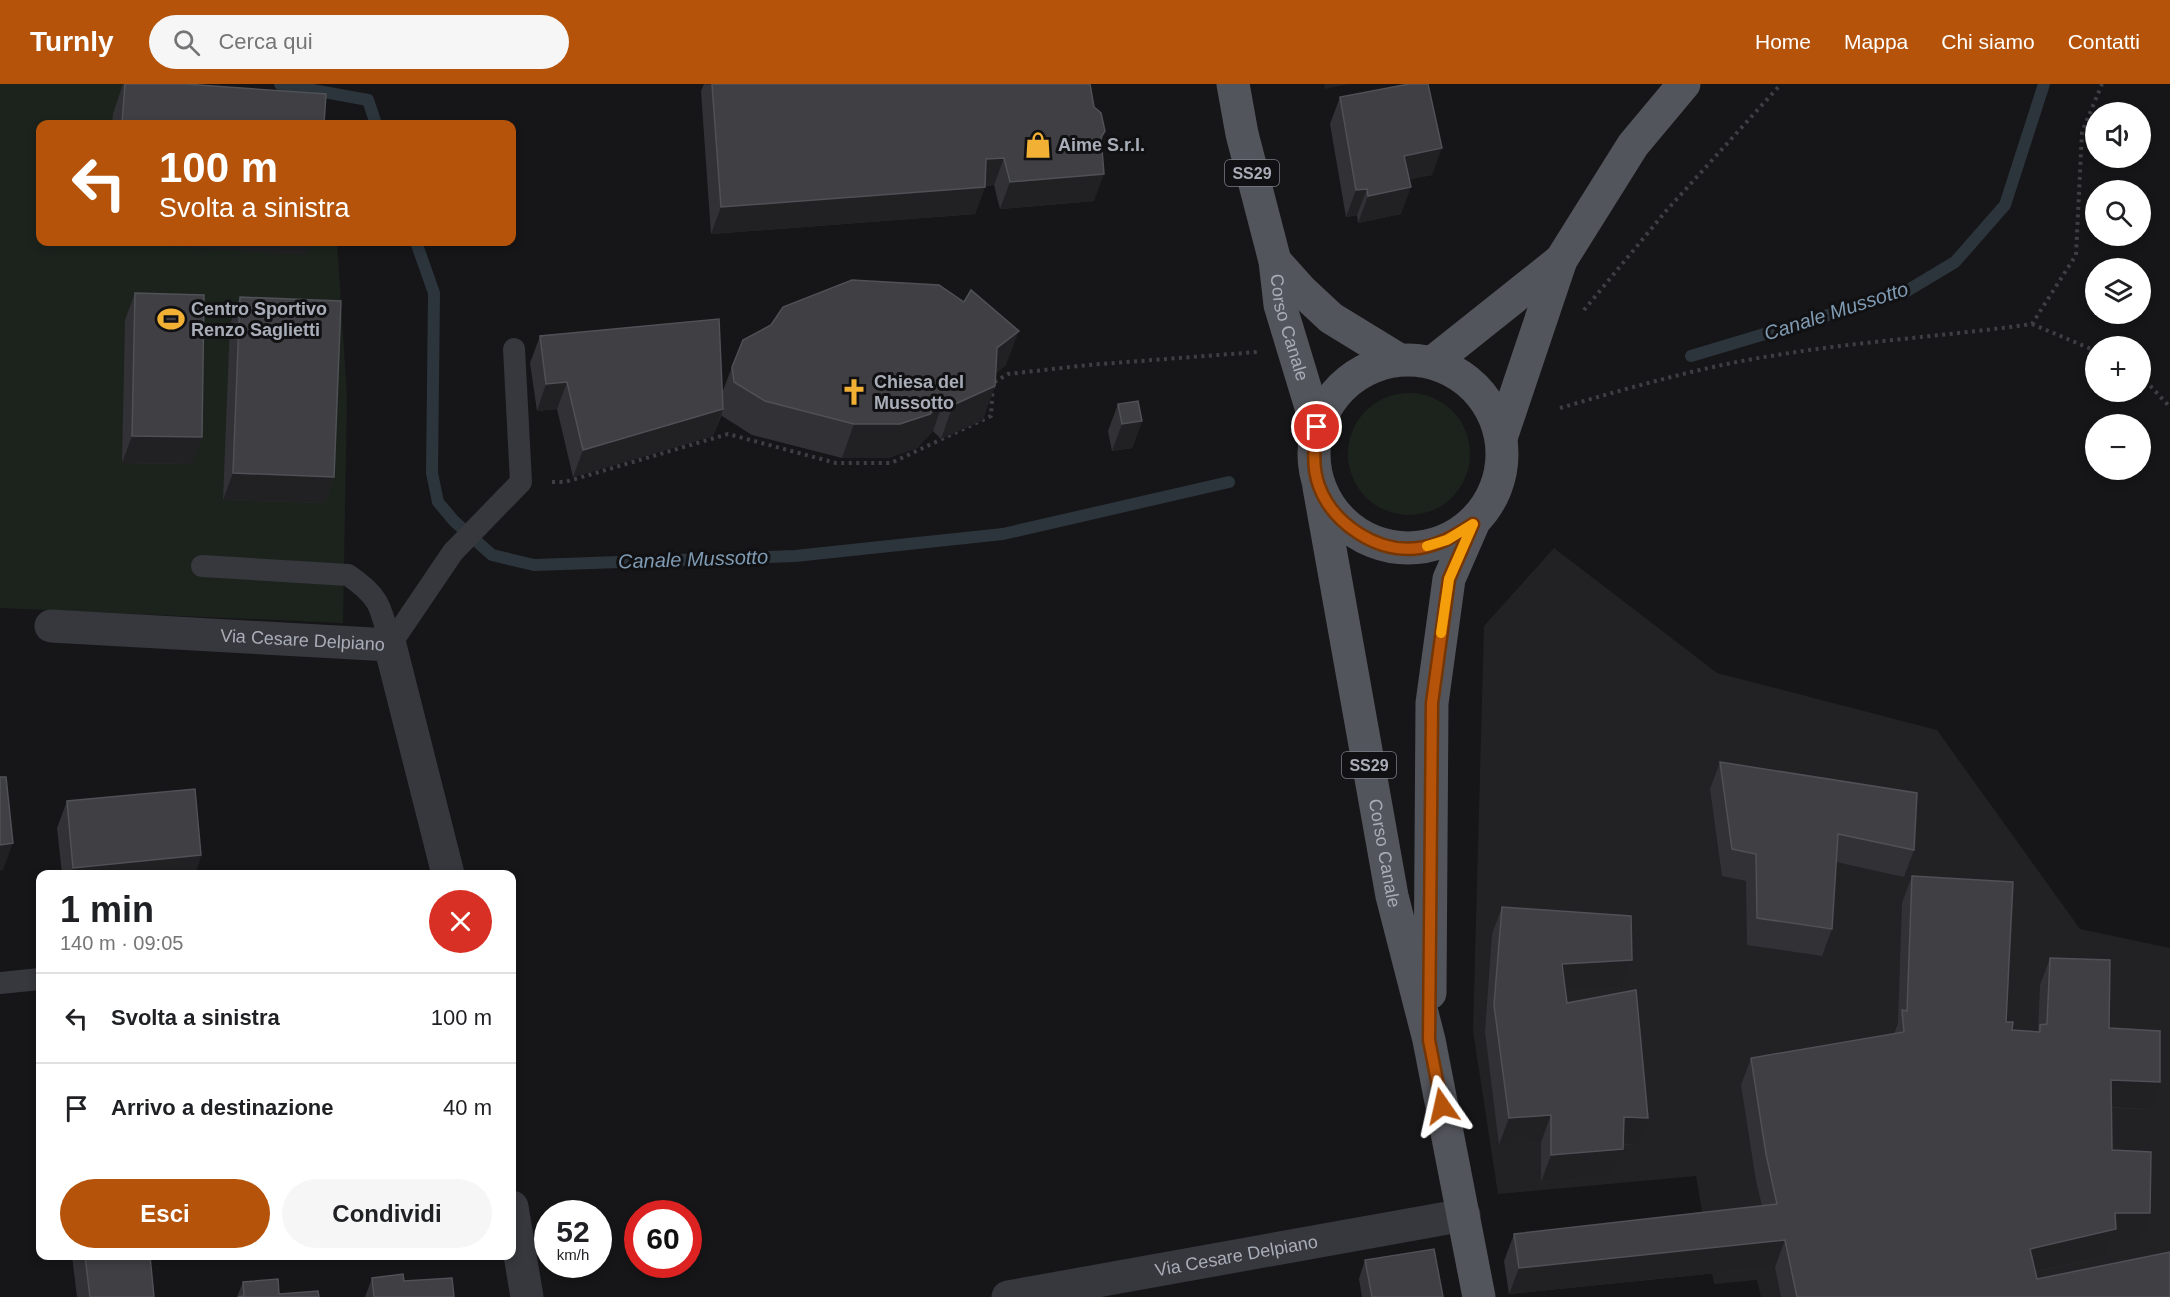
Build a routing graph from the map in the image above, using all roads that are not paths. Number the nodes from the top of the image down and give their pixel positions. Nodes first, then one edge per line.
1 (1233, 84) edge
2 (1684, 84) edge
3 (1561, 260) junction
4 (1275, 261) junction
5 (514, 349) dead end
6 (1398, 359) junction
7 (1433, 362) junction
8 (1317, 427) junction
9 (1502, 435) junction
10 (1319, 487) junction
11 (1473, 524) junction
12 (202, 566) dead end
13 (51, 626) dead end
14 (390, 645) junction
15 (447, 870) edge
16 (36, 980) edge
17 (0, 983) edge
18 (1429, 1040) junction
19 (1464, 1215) junction
20 (516, 1231) edge
21 (527, 1297) edge
22 (1008, 1297) edge
23 (1479, 1297) edge

1 - 4 main road, Corso Canale / SS29
2 - 3 main road
3 - 7 main road
3 - 9 main road
4 - 6 main road, Corso Canale / SS29
4 - 8 main road, Corso Canale / SS29
5 - 14 lane
6 - 7 main road
6 - 8 main road
7 - 9 main road
8 - 10 main road
9 - 11 main road
10 - 11 main road
10 - 18 main road, Corso Canale / SS29
11 - 18 main road, Corso Canale / SS29
12 - 14 lane
13 - 14 street, Via Cesare Delpiano
14 - 15 street, Via Cesare Delpiano
16 - 17 lane
18 - 19 main road, Corso Canale / SS29
19 - 22 street, Via Cesare Delpiano
19 - 23 main road, Corso Canale / SS29
20 - 21 street

